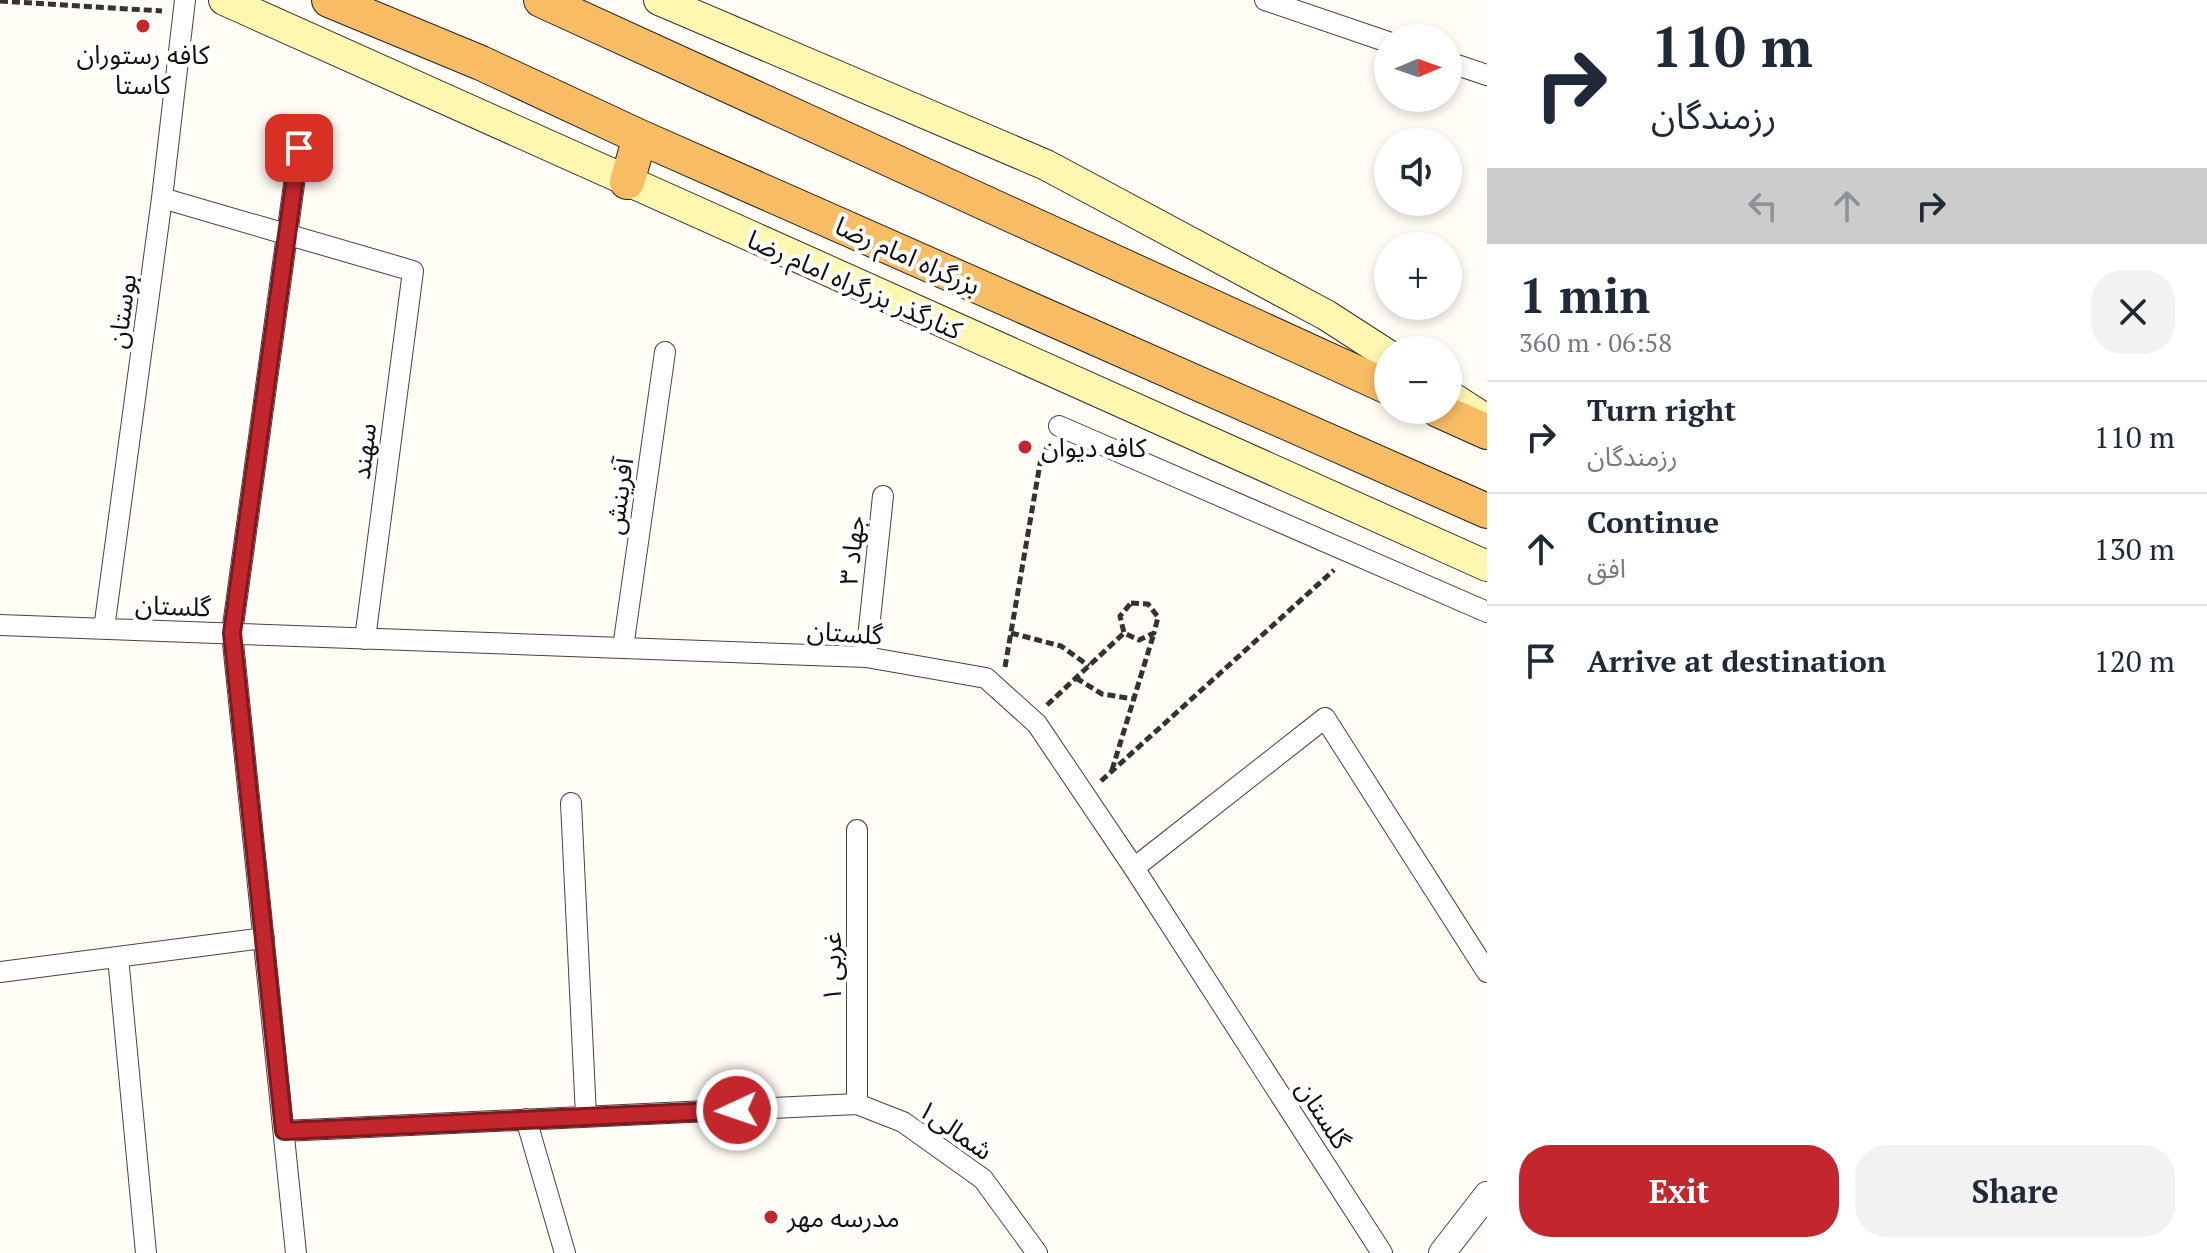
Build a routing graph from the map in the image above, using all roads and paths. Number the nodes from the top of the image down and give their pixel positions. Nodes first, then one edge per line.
1 (104, 0) edge
2 (224, 0) edge
3 (329, 0) edge
4 (541, 0) edge
5 (659, 0) edge
6 (1265, 0) edge
7 (0, 1) edge
8 (184, 6) edge
9 (117, 8) junction
10 (1374, 37) edge
11 (1462, 67) edge
12 (1487, 75) edge
13 (640, 137) junction
14 (299, 148) dead end
15 (627, 182) junction
16 (162, 198) junction
17 (286, 235) junction
18 (1374, 346) edge
19 (665, 352) dead end
20 (1374, 381) edge
21 (1462, 404) edge
22 (1487, 420) edge
23 (1462, 421) edge
24 (1059, 426) joint
25 (1487, 432) edge
26 (883, 496) dead end
27 (1487, 511) edge
28 (1352, 554) junction
29 (1487, 566) edge
30 (1487, 612) edge
31 (0, 625) edge
32 (104, 629) junction
33 (232, 633) junction
34 (1011, 633) junction
35 (1124, 633) junction
36 (1154, 633) junction
37 (365, 639) junction
38 (623, 648) junction
39 (866, 657) junction
40 (1089, 666) junction
41 (1076, 678) junction
42 (1001, 691) junction
43 (1134, 699) junction
44 (1032, 720) junction
45 (1112, 771) junction
46 (1085, 795) junction
47 (571, 803) dead end
48 (857, 830) dead end
49 (1134, 868) junction
50 (264, 938) junction
51 (118, 957) junction
52 (0, 972) edge
53 (1487, 972) edge
54 (857, 1104) junction
55 (586, 1116) junction
56 (526, 1119) junction
57 (284, 1131) junction
58 (1487, 1195) edge
59 (146, 1253) edge
60 (296, 1253) edge
61 (565, 1253) edge
62 (1037, 1253) edge
63 (1382, 1253) edge
64 (1442, 1253) edge

1 - 9 path
2 - 15 main road, کنارگذر بزرگراه امام رضا
3 - 13 highway, بزرگراه امام رضا
4 - 20 highway
5 - 18 main road
6 - 10 street
7 - 9 path
8 - 9 path
8 - 16 street, بوستان
11 - 12 street
13 - 15 highway
13 - 27 highway, بزرگراه امام رضا
14 - 17 street
15 - 29 main road, کنارگذر بزرگراه امام رضا
16 - 17 street
16 - 32 street, بوستان
17 - 33 street
17 - 37 street, سهند
19 - 38 street, آفرینش
21 - 22 main road
23 - 25 highway
24 - 28 street
24 - 34 path
26 - 39 street, جهاد ۳
28 - 30 street
28 - 45 path
31 - 32 street, گلستان
32 - 33 street, گلستان
33 - 37 street, گلستان
33 - 50 street
34 - 40 path
34 - 42 path
35 - 36 path
35 - 36 path
35 - 40 path
36 - 43 path
37 - 38 street, گلستان
38 - 39 street, گلستان
39 - 42 street, گلستان
40 - 41 path
41 - 43 path
41 - 44 path
42 - 44 street, گلستان
43 - 45 path
44 - 46 street, گلستان
45 - 46 path
46 - 49 street, گلستان
47 - 55 street
48 - 54 street, غربی ۱
49 - 53 street
49 - 63 street, گلستان
50 - 51 street
50 - 57 street
51 - 52 street
51 - 59 street
54 - 55 street, شمالی۱
54 - 62 street, شمالی۱
55 - 56 street, شمالی۱
56 - 57 street, شمالی۱
56 - 61 street
57 - 60 street
58 - 64 street

